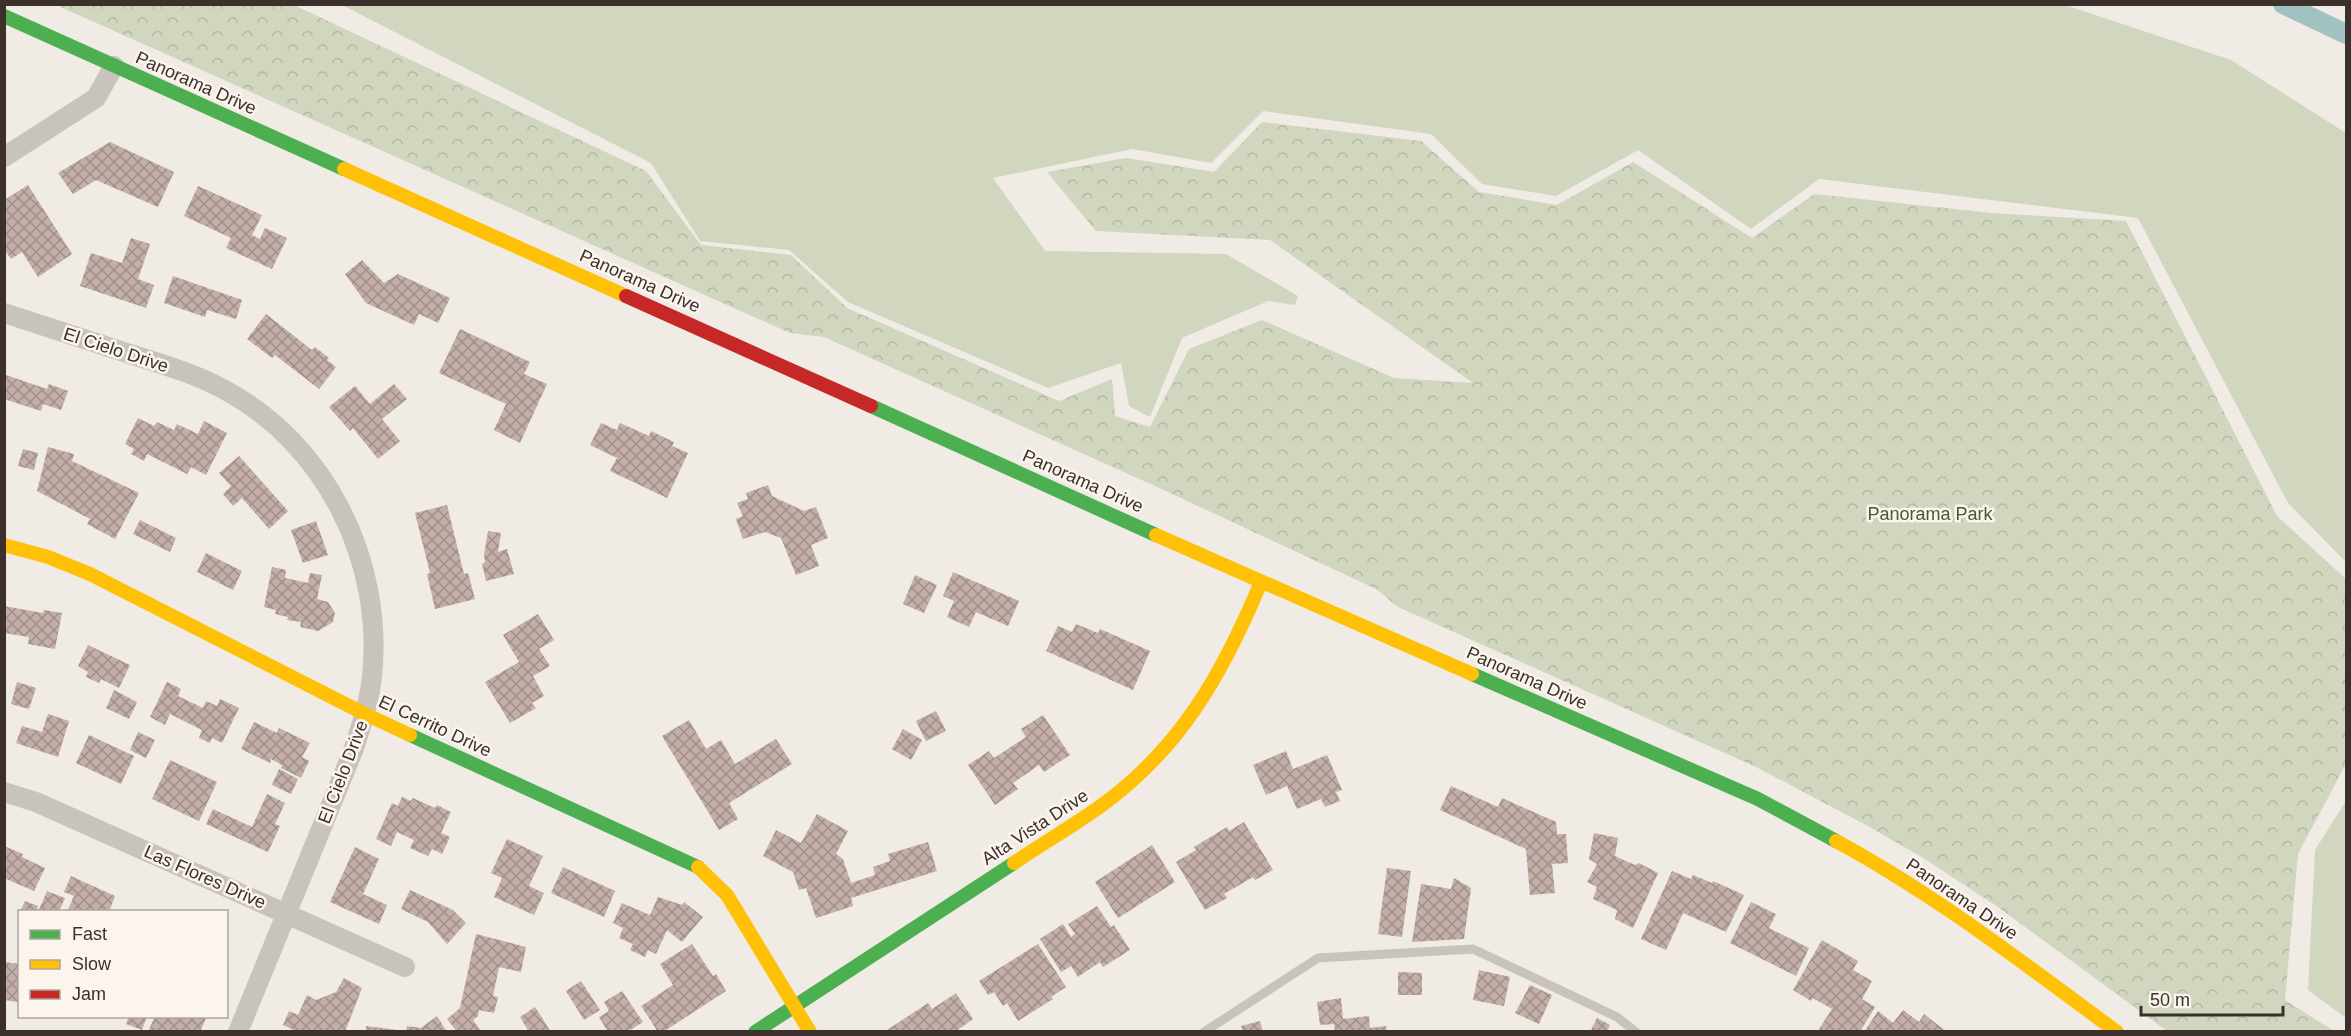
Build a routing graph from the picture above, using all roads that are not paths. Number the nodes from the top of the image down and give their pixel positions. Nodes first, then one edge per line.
1 (4, 16) edge
2 (114, 66) junction
3 (4, 157) edge
4 (4, 313) edge
5 (4, 545) edge
6 (1262, 582) junction
7 (365, 714) junction
8 (4, 792) edge
9 (287, 914) junction
10 (405, 967) dead end
11 (794, 1006) junction
12 (238, 1032) edge
13 (755, 1032) edge
14 (810, 1032) edge
15 (1204, 1032) edge
16 (1636, 1032) edge
17 (2117, 1032) edge

1 - 2 main road, Panorama Drive
2 - 3 street
2 - 6 main road, Panorama Drive
4 - 7 street, El Cielo Drive
5 - 7 main road, El Cerrito Drive
6 - 11 main road, Alta Vista Drive
6 - 17 main road, Panorama Drive
7 - 9 street, El Cielo Drive
7 - 11 main road, El Cerrito Drive
8 - 9 street, Las Flores Drive
9 - 10 street, Las Flores Drive
9 - 12 street, El Cielo Drive
11 - 13 main road, Alta Vista Drive
11 - 14 main road, El Cerrito Drive
15 - 16 lane

